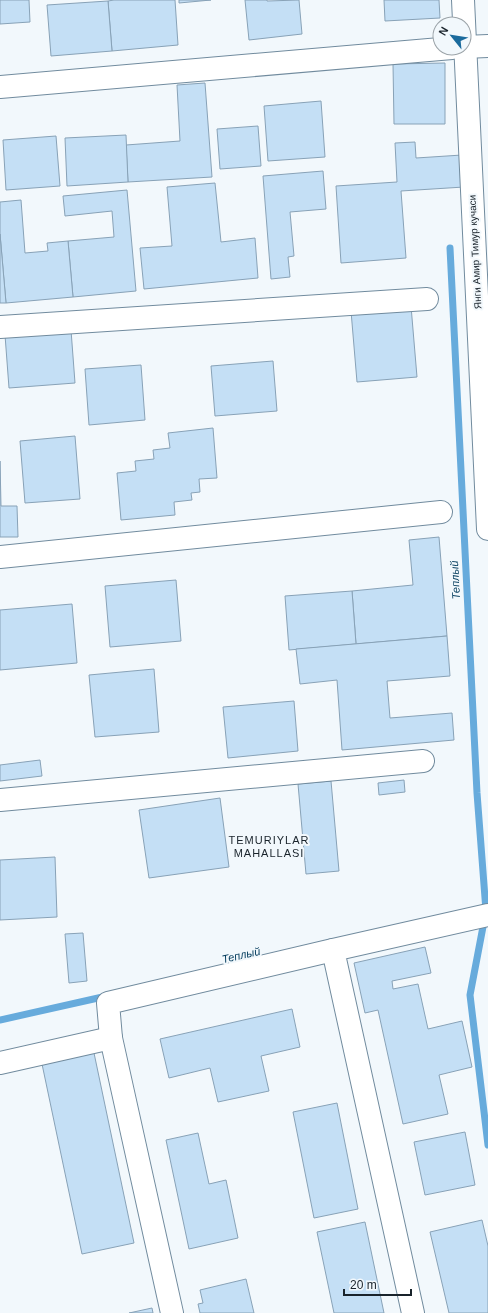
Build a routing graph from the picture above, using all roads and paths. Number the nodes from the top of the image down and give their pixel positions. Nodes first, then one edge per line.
1 (463, 0) edge
2 (462, 16) edge
3 (488, 46) edge
4 (472, 47) edge
5 (432, 50) edge
6 (462, 56) edge
7 (0, 87) edge
8 (427, 299) dead end
9 (0, 327) edge
10 (441, 512) dead end
11 (488, 529) edge
12 (0, 557) edge
13 (423, 761) dead end
14 (0, 800) edge
15 (488, 915) edge
16 (333, 950) junction
17 (111, 1038) junction
18 (0, 1063) edge
19 (172, 1313) edge
20 (413, 1313) edge

1 - 2 street, Янги Амир Тимур кучаси
3 - 4 street
5 - 7 street
6 - 11 street, Янги Амир Тимур кучаси
8 - 9 street
10 - 12 street
13 - 14 street
15 - 16 street
16 - 17 street
16 - 20 street
17 - 18 street
17 - 19 street

